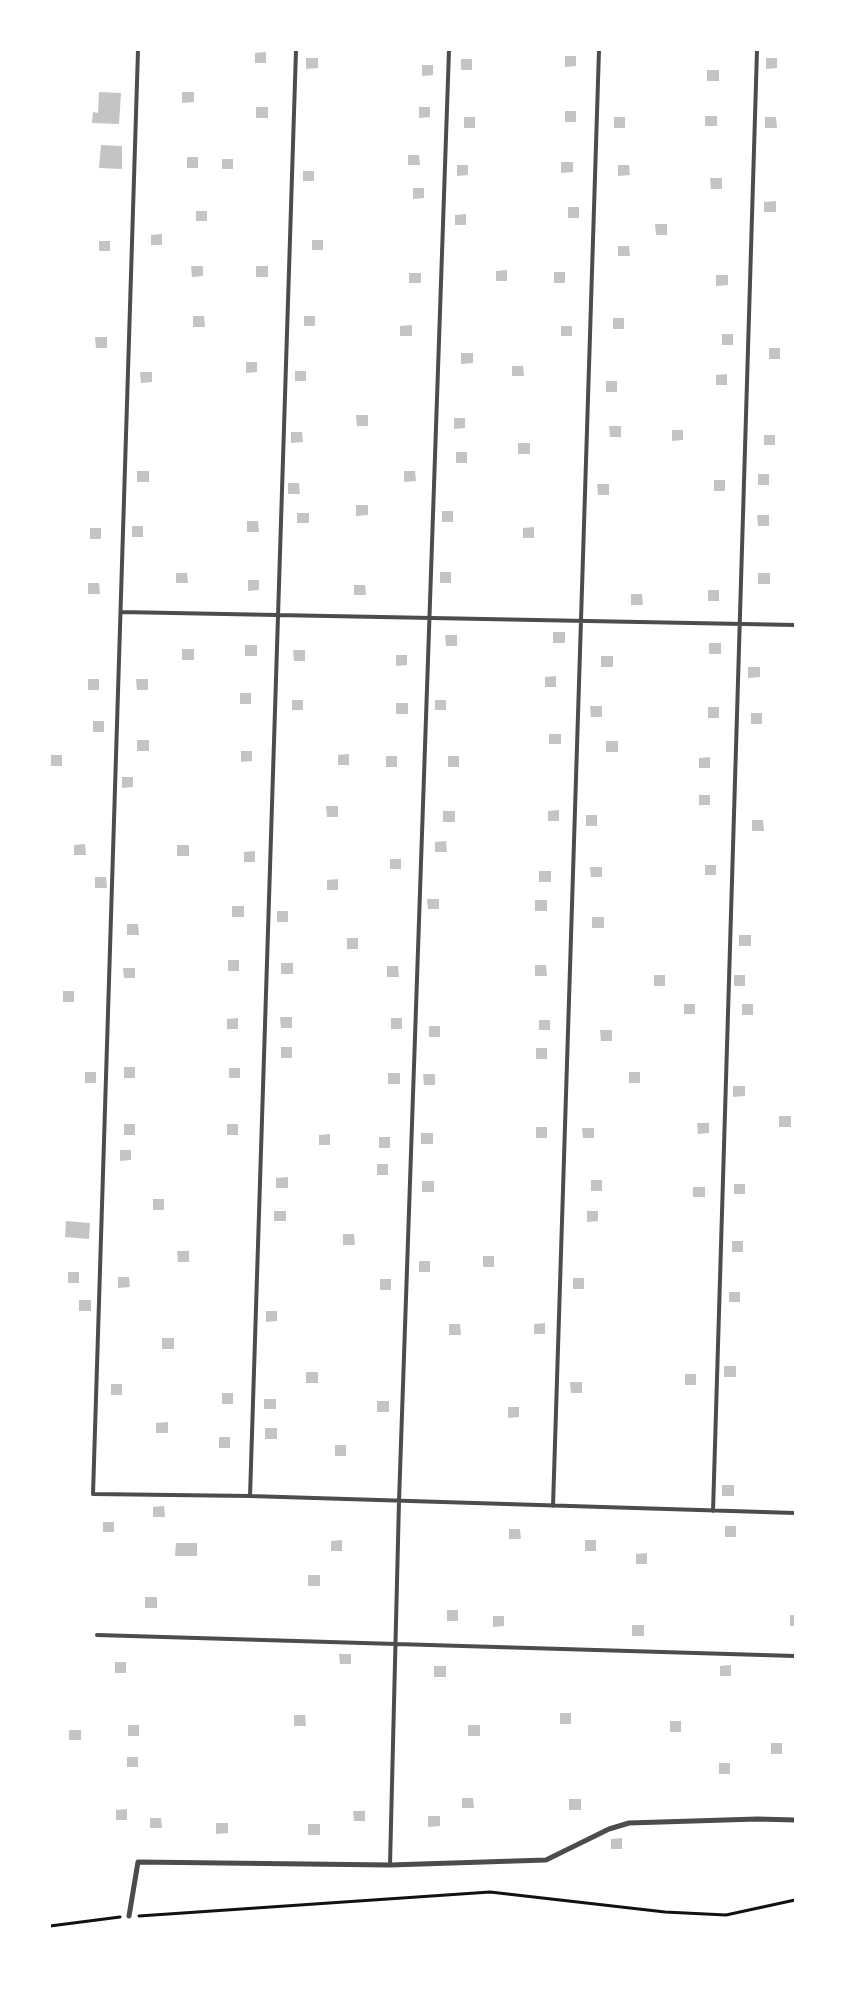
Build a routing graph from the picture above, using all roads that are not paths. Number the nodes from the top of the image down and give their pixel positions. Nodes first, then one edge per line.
1 (138, 50) edge
2 (296, 50) edge
3 (449, 50) edge
4 (599, 50) edge
5 (757, 50) edge
6 (121, 612) junction
7 (278, 615) junction
8 (429, 618) junction
9 (581, 621) junction
10 (740, 624) junction
11 (795, 625) edge
12 (250, 1496) junction
13 (399, 1501) junction
14 (553, 1506) junction
15 (713, 1511) junction
16 (795, 1513) edge
17 (97, 1635) dead end
18 (396, 1644) junction
19 (795, 1656) edge
20 (795, 1820) edge
21 (390, 1865) junction
22 (129, 1916) road end

1 - 6 lane
2 - 7 lane
3 - 8 lane
4 - 9 lane
5 - 10 lane
6 - 7 lane
6 - 12 lane
7 - 8 lane
7 - 12 lane
8 - 9 lane
8 - 13 lane
9 - 10 lane
9 - 14 lane
10 - 11 lane
10 - 15 lane
12 - 13 lane
13 - 14 lane
13 - 18 lane
14 - 15 lane
15 - 16 lane
17 - 18 lane
18 - 19 lane
18 - 21 lane
20 - 21 street
21 - 22 street

